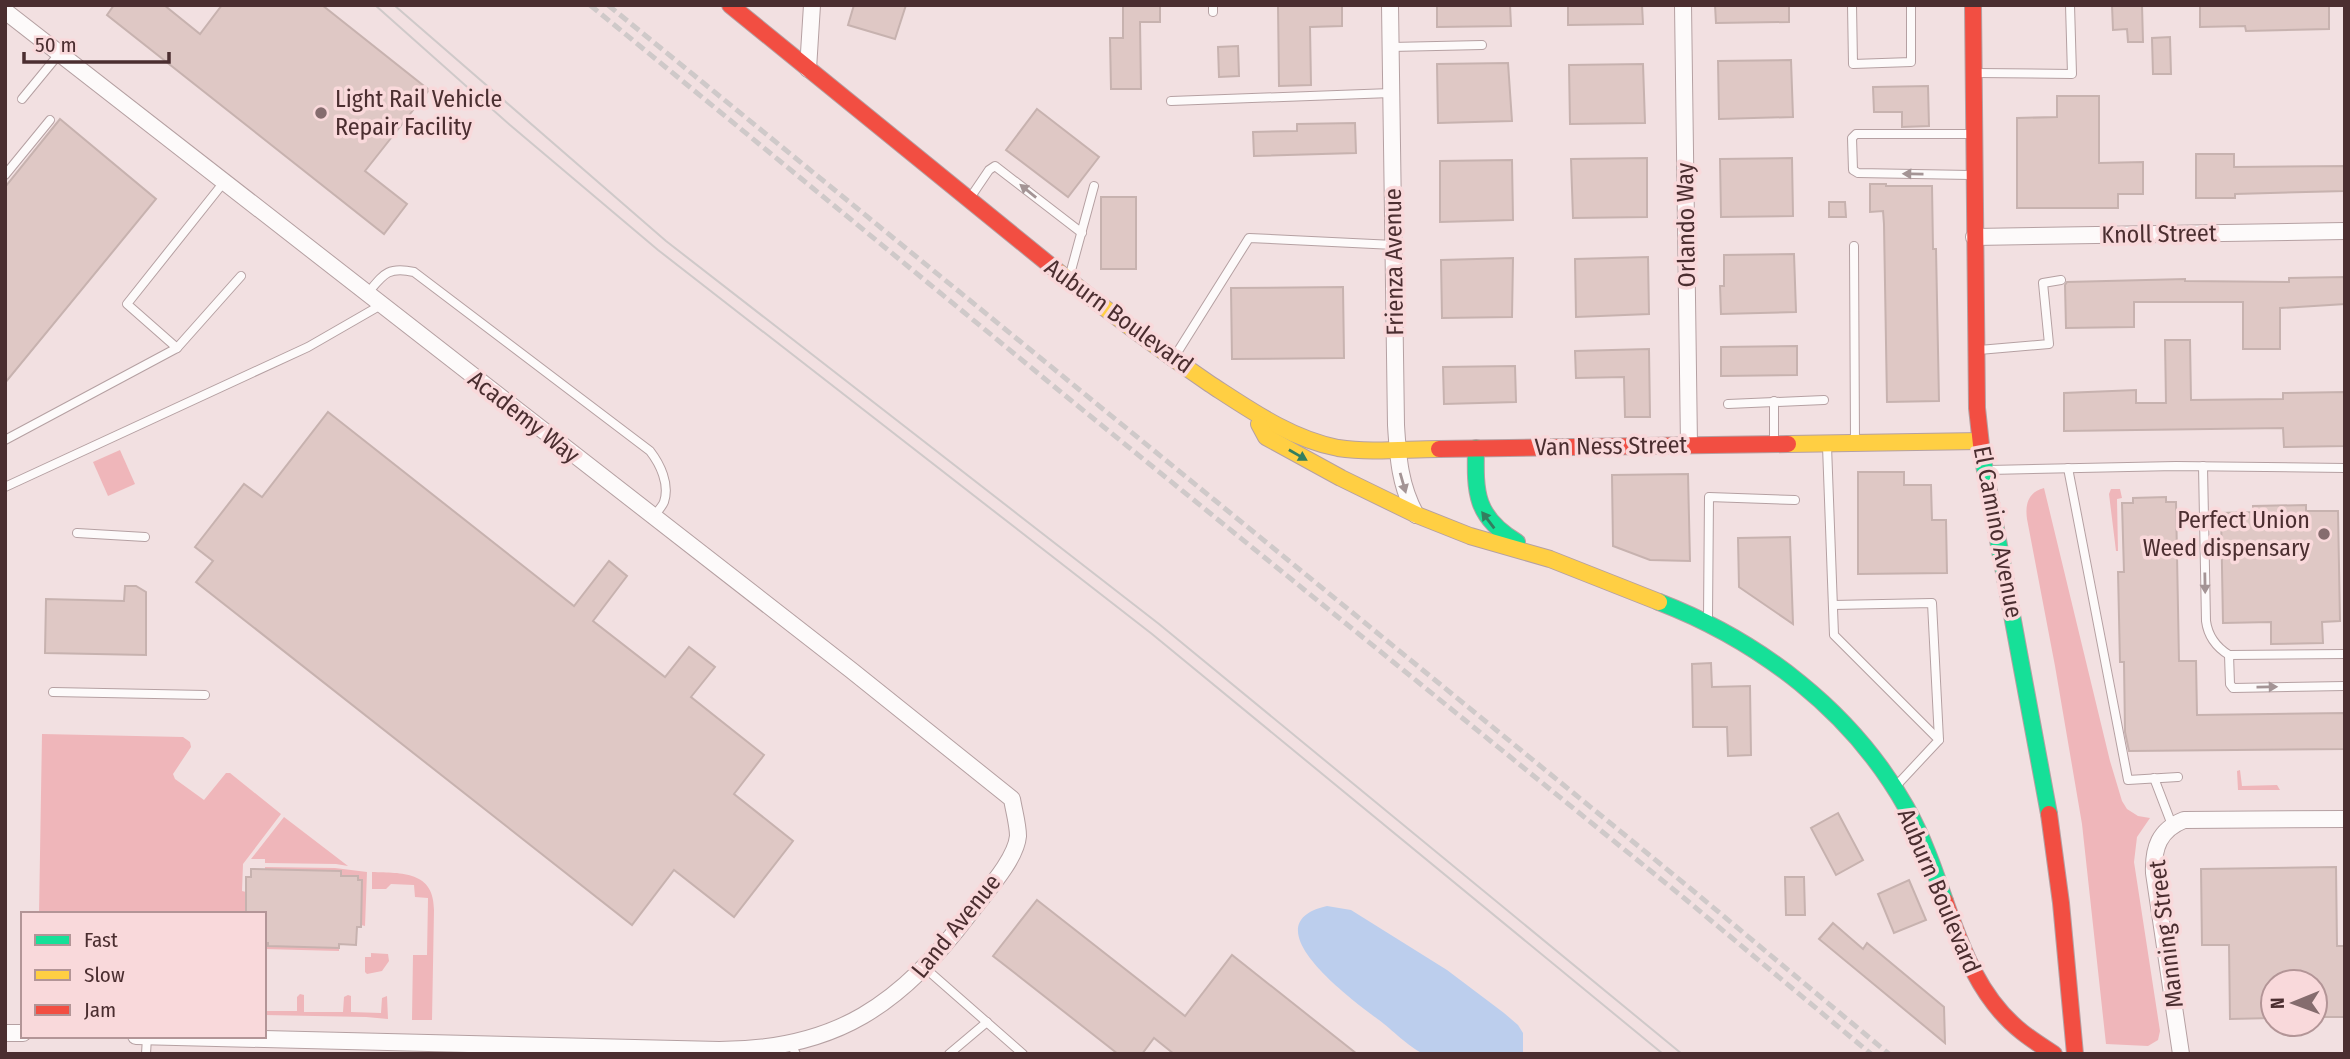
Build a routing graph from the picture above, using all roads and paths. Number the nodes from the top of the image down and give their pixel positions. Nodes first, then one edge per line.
1 (730, 5) edge
2 (812, 5) edge
3 (1390, 5) edge
4 (1683, 5) edge
5 (1852, 5) edge
6 (1911, 5) edge
7 (1973, 5) edge
8 (2070, 5) edge
9 (5, 11) edge
10 (1482, 45) dead end
11 (1391, 47) junction
12 (59, 54) junction
13 (808, 69) junction
14 (1973, 74) junction
15 (1391, 93) junction
16 (22, 99) dead end
17 (1171, 101) dead end
18 (50, 120) dead end
19 (1973, 134) junction
20 (5, 175) edge
21 (1973, 175) junction
22 (224, 182) junction
23 (1094, 186) dead end
24 (968, 200) junction
25 (2345, 231) edge
26 (1082, 233) junction
27 (1974, 237) junction
28 (1394, 245) junction
29 (1854, 246) dead end
30 (242, 276) dead end
31 (2061, 280) dead end
32 (1069, 281) junction
33 (367, 295) junction
34 (381, 305) junction
35 (177, 348) junction
36 (1976, 351) junction
37 (1174, 359) junction
38 (1824, 400) dead end
39 (1774, 401) junction
40 (1728, 404) dead end
41 (1251, 409) junction
42 (5, 440) edge
43 (1980, 441) junction
44 (1827, 443) junction
45 (1856, 443) junction
46 (1774, 444) junction
47 (1689, 445) junction
48 (1476, 448) junction
49 (1397, 449) junction
50 (2203, 466) junction
51 (2068, 468) junction
52 (2345, 468) edge
53 (1986, 471) junction
54 (5, 487) edge
55 (1795, 500) dead end
56 (1416, 515) junction
57 (653, 517) junction
58 (77, 533) dead end
59 (145, 537) dead end
60 (1544, 557) junction
61 (1833, 605) junction
62 (1708, 621) junction
63 (2345, 654) edge
64 (2229, 655) junction
65 (2345, 686) edge
66 (53, 692) dead end
67 (205, 695) dead end
68 (1939, 740) junction
69 (2178, 777) dead end
70 (2154, 778) junction
71 (1894, 788) junction
72 (2345, 819) edge
73 (2172, 825) junction
74 (1018, 838) joint
75 (925, 968) junction
76 (987, 1022) junction
77 (191, 1038) edge
78 (794, 1049) edge
79 (948, 1054) edge
80 (1023, 1054) edge
81 (2054, 1054) edge
82 (2075, 1054) edge
83 (2181, 1054) edge

1 - 13 street, Auburn Boulevard
2 - 13 street
3 - 11 street, Frienza Avenue
4 - 47 street, Orlando Way
5 - 6 lane
7 - 14 street, El Camino Avenue
8 - 14 lane
9 - 12 street, Academy Way
10 - 11 lane
11 - 15 street, Frienza Avenue
12 - 16 lane
12 - 22 street, Academy Way
13 - 24 street, Auburn Boulevard
14 - 19 street, El Camino Avenue
15 - 17 lane
15 - 28 street, Frienza Avenue
18 - 20 lane
19 - 21 street, El Camino Avenue
21 -> 19 lane
21 - 27 street, El Camino Avenue
22 - 33 street, Academy Way
22 - 35 lane
23 - 26 lane
26 -> 24 lane
24 - 32 street, Auburn Boulevard
25 - 27 street, Knoll Street
26 - 32 lane
27 - 36 street, El Camino Avenue
28 - 37 lane
28 - 49 street, Frienza Avenue
29 - 45 lane
30 - 35 lane
31 - 36 lane
32 - 37 street, Auburn Boulevard
33 - 34 street, Academy Way
33 - 57 lane
34 - 54 lane
34 - 57 street, Academy Way
35 - 42 lane
36 - 43 street, El Camino Avenue
37 - 41 street, Auburn Boulevard
38 - 39 lane
39 - 40 lane
39 - 46 lane
41 - 49 street, Van Ness Street
41 -> 56 street, Auburn Boulevard
43 - 45 street, Van Ness Street
43 - 53 street, El Camino Avenue
44 - 45 street, Van Ness Street
44 - 46 street, Van Ness Street
44 - 61 lane
46 - 47 street, Van Ness Street
47 - 48 street, Van Ness Street
48 - 49 street, Van Ness Street
60 -> 48 street, Auburn Boulevard
49 -> 56 street, Frienza Avenue
50 - 51 lane
50 - 52 lane
50 -> 64 lane
51 - 53 lane
51 - 70 lane
53 - 82 street, El Camino Avenue
55 - 62 lane
56 - 60 street, Auburn Boulevard
57 - 74 street, Academy Way
58 - 59 lane
60 - 62 street, Auburn Boulevard
61 - 68 lane
61 - 68 lane
62 - 71 street, Auburn Boulevard
63 - 64 lane
64 -> 65 lane
66 - 67 lane
68 - 71 lane
69 - 70 lane
70 - 73 lane
71 - 81 street, Auburn Boulevard
72 - 73 street, Manning Street
73 - 83 street, Manning Street
74 - 75 street, Land Avenue
75 - 76 lane
75 - 78 street, Land Avenue
76 - 79 lane
76 - 80 lane
77 - 78 street, Land Avenue

